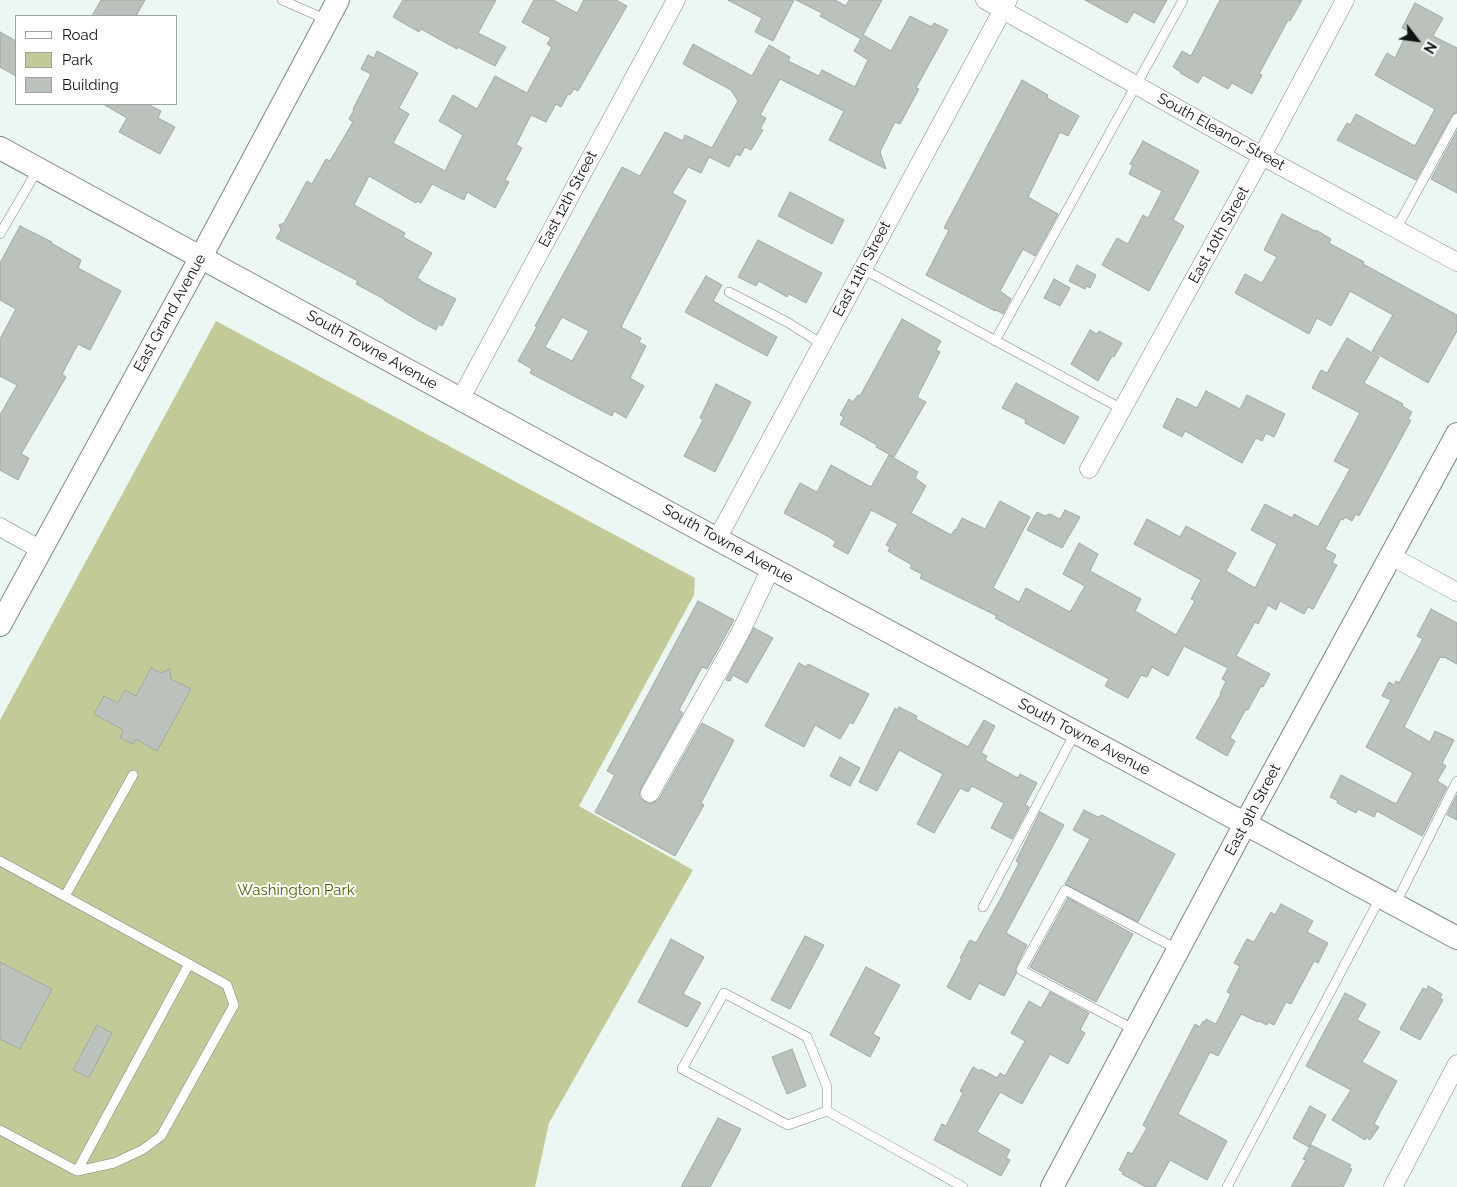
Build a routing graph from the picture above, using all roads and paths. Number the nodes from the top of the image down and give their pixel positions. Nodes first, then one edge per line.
1 (282, 0) edge
2 (338, 0) edge
3 (676, 0) edge
4 (985, 0) edge
5 (1183, 0) edge
6 (1345, 0) edge
7 (1005, 5) edge
8 (328, 20) junction
9 (1136, 85) junction
10 (1457, 118) edge
11 (0, 148) edge
12 (1262, 156) junction
13 (38, 168) junction
14 (1396, 229) junction
15 (0, 234) edge
16 (201, 257) junction
17 (1457, 262) edge
18 (862, 269) junction
19 (729, 292) dead end
20 (996, 341) junction
21 (822, 344) junction
22 (461, 398) junction
23 (1122, 409) junction
24 (1457, 434) edge
25 (1090, 469) dead end
26 (0, 527) edge
27 (718, 539) junction
28 (41, 550) junction
29 (1391, 556) junction
30 (771, 568) junction
31 (1457, 592) edge
32 (0, 625) edge
33 (1076, 732) junction
34 (133, 775) dead end
35 (1457, 781) edge
36 (650, 794) dead end
37 (1245, 824) junction
38 (0, 862) edge
39 (65, 896) junction
40 (1388, 901) junction
41 (983, 907) dead end
42 (1457, 938) edge
43 (1178, 950) junction
44 (189, 964) junction
45 (1135, 1030) junction
46 (1457, 1064) edge
47 (827, 1111) junction
48 (0, 1130) edge
49 (77, 1171) junction
50 (963, 1187) edge
51 (1052, 1187) edge
52 (1227, 1187) edge
53 (1393, 1187) edge

1 - 8 lane
2 - 8 street, East Grand Avenue
3 - 22 street, East 12th Street
4 - 7 street, South Eleanor Street
5 - 9 lane
6 - 12 street, East 10th Street
7 - 9 street, South Eleanor Street
7 - 18 street, East 11th Street
8 - 16 street, East Grand Avenue
9 - 12 street, South Eleanor Street
9 - 20 lane
10 - 14 lane
11 - 13 street, South Towne Avenue
12 - 14 street, South Eleanor Street
12 - 23 street, East 10th Street
13 - 15 lane
13 - 16 street, South Towne Avenue
14 - 17 street, South Eleanor Street
16 - 22 street, South Towne Avenue
16 - 28 street, East Grand Avenue
18 - 20 lane
18 - 21 street, East 11th Street
19 - 21 lane
20 - 23 lane
21 - 27 street, East 11th Street
22 - 27 street, South Towne Avenue
23 - 25 street, East 10th Street
24 - 29 street, East 9th Street
26 - 28 street
27 - 30 street, South Towne Avenue
28 - 32 street, East Grand Avenue
29 - 31 street
29 - 37 street, East 9th Street
30 - 33 street, South Towne Avenue
30 - 36 street
33 - 37 street, South Towne Avenue
33 - 41 lane
34 - 39 lane
35 - 40 lane
37 - 40 street, South Towne Avenue
37 - 43 street, East 9th Street
38 - 39 lane
39 - 44 lane
40 - 42 street, South Towne Avenue
40 - 52 lane
43 - 45 street, East 9th Street
43 - 45 lane
44 - 49 lane
44 - 49 lane
45 - 51 street, East 9th Street
46 - 53 street
47 - 47 lane
47 - 50 lane
48 - 49 lane

